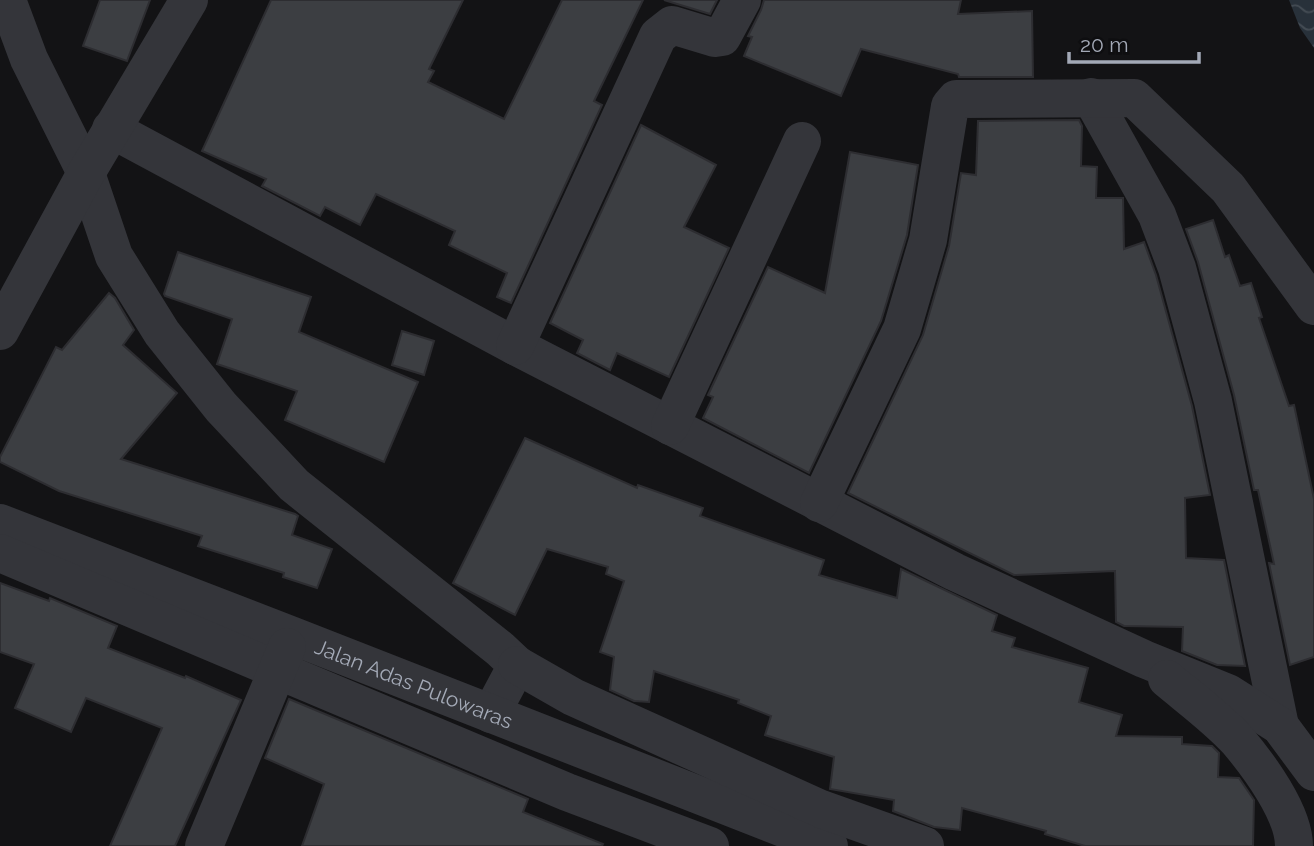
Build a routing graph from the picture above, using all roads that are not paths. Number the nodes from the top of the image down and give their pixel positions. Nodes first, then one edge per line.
1 (7, 0) edge
2 (189, 0) edge
3 (742, 0) edge
4 (1091, 97) junction
5 (111, 129) junction
6 (802, 141) dead end
7 (86, 173) junction
8 (1314, 306) edge
9 (0, 331) edge
10 (515, 346) junction
11 (670, 426) junction
12 (819, 503) junction
13 (0, 523) edge
14 (0, 554) edge
15 (293, 636) junction
16 (1144, 659) junction
17 (517, 665) junction
18 (276, 671) junction
19 (491, 714) junction
20 (1280, 726) junction
21 (1314, 772) edge
22 (204, 846) edge
23 (710, 846) edge
24 (829, 846) edge
25 (925, 846) edge
26 (1294, 846) edge

1 - 7 street
2 - 5 street
3 - 10 street
4 - 8 street
4 - 12 street
4 - 20 street
5 - 7 street
5 - 10 street
6 - 11 street
7 - 9 street
7 - 17 street
10 - 11 street
11 - 12 street
12 - 16 street
13 - 15 street, Jalan Adas Pulowaras
14 - 18 street
15 - 18 street
15 - 19 street, Jalan Adas Pulowaras
16 - 20 street
16 - 26 street
17 - 19 street
17 - 25 street
18 - 22 street
18 - 23 street
19 - 24 street, Jalan Adas Pulowaras
20 - 21 street

